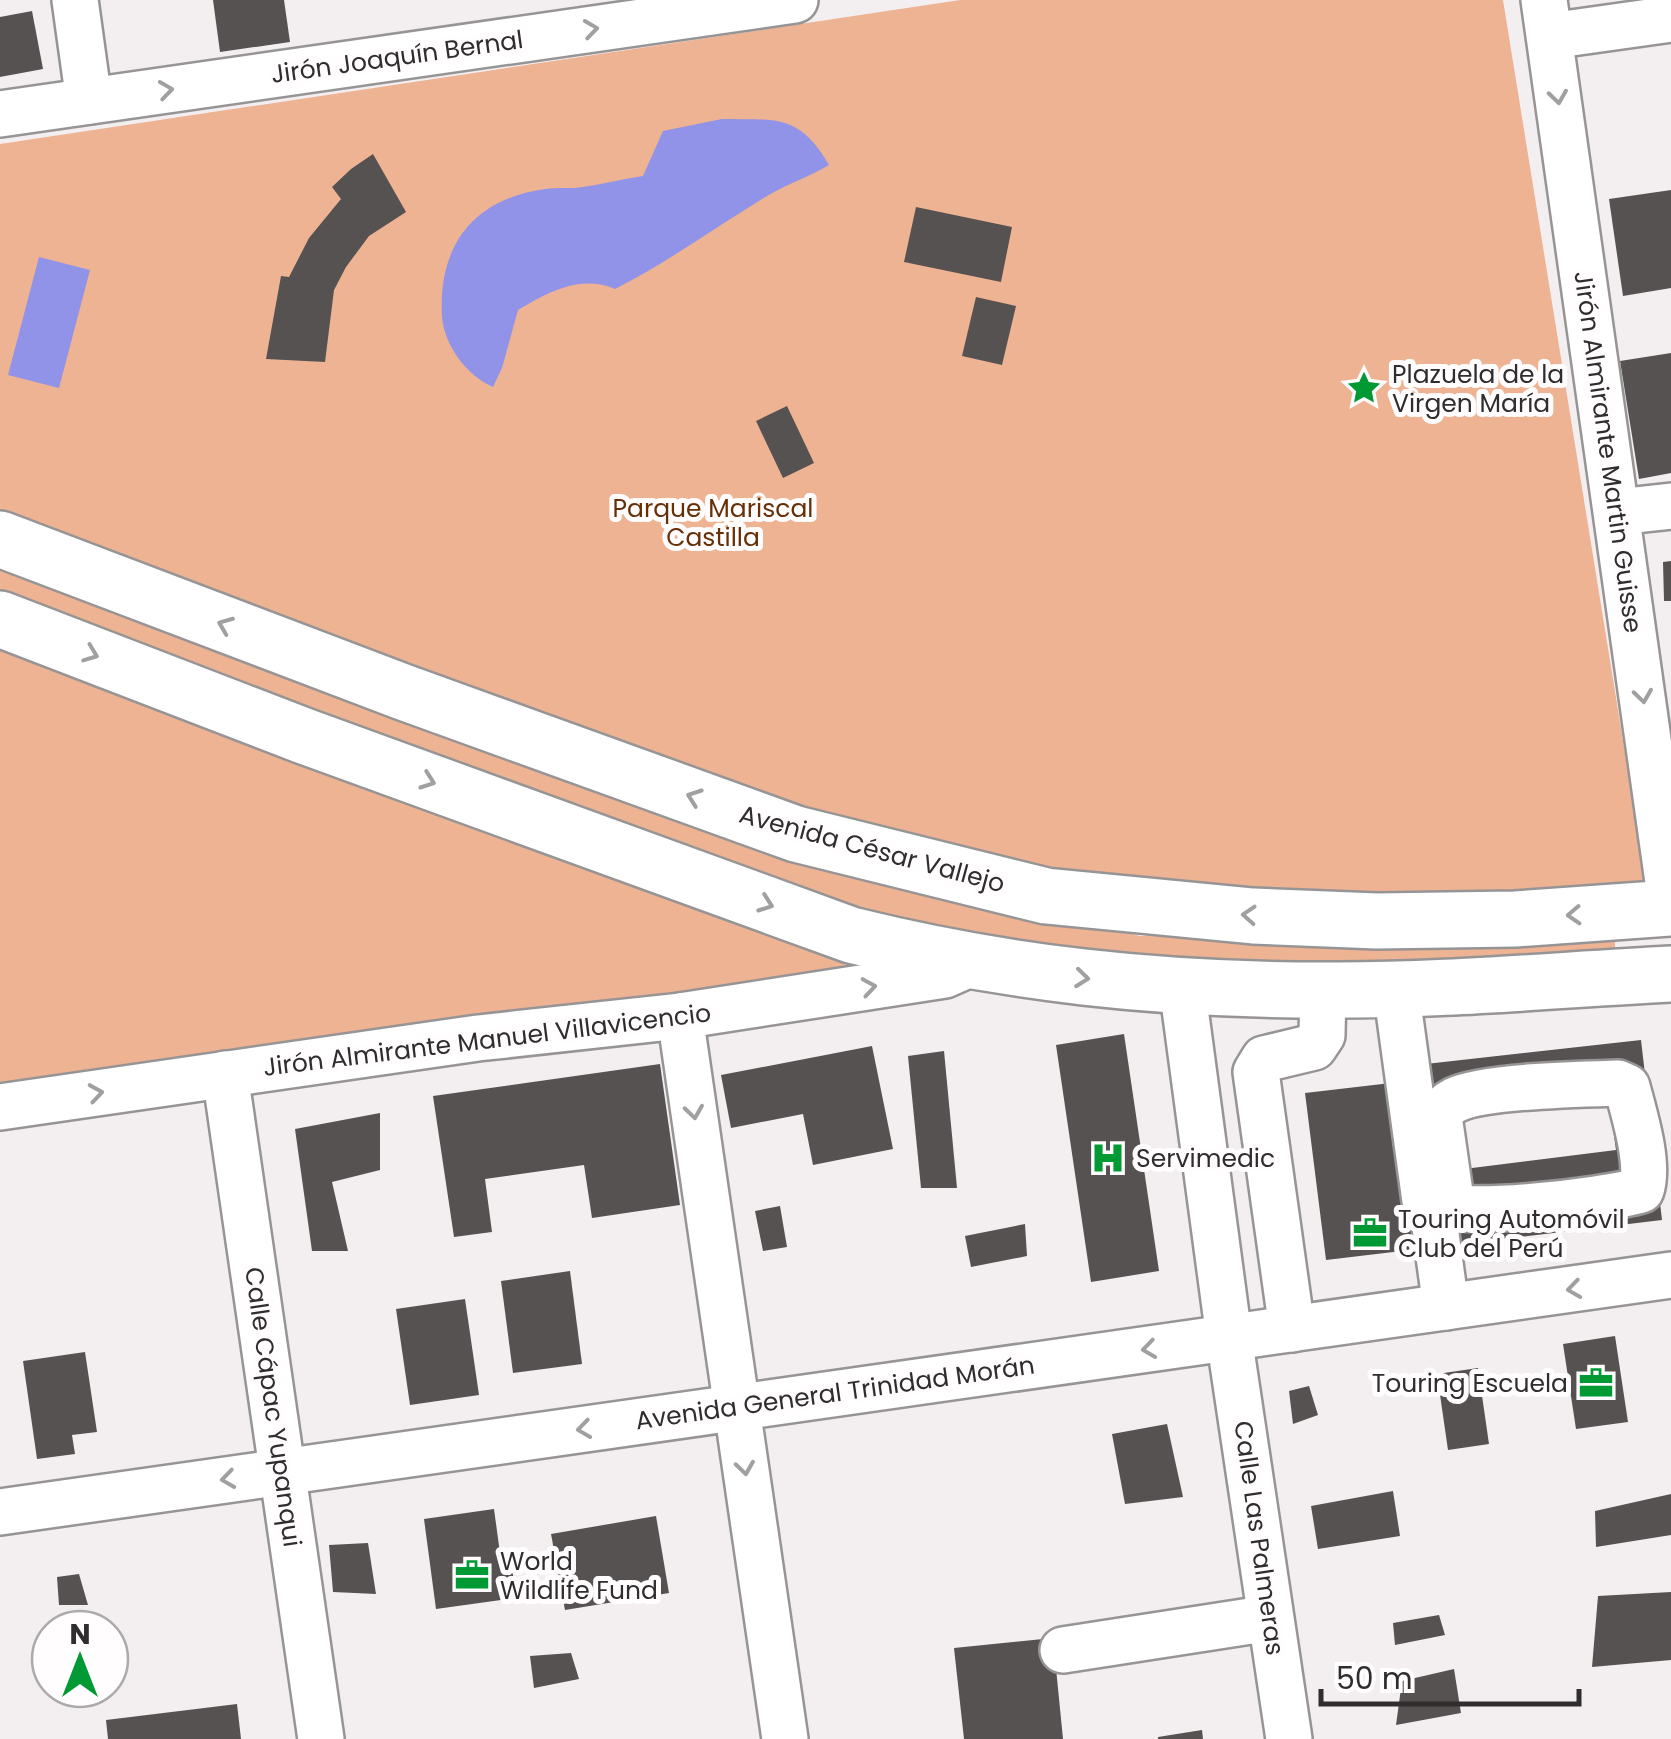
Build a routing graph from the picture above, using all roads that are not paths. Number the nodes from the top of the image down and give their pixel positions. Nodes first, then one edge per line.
1 (75, 0) edge
2 (795, 0) edge
3 (538, 18) edge
4 (1547, 18) edge
5 (1671, 19) edge
6 (89, 101) junction
7 (0, 114) edge
8 (1671, 506) edge
9 (1617, 512) junction
10 (0, 539) edge
11 (0, 620) edge
12 (281, 647) junction
13 (384, 685) junction
14 (252, 714) junction
15 (356, 755) junction
16 (1671, 906) edge
17 (972, 963) junction
18 (1671, 974) edge
19 (1182, 986) junction
20 (1396, 989) junction
21 (1323, 990) junction
22 (680, 1016) junction
23 (225, 1074) junction
24 (0, 1107) edge
25 (1442, 1206) junction
26 (1671, 1275) edge
27 (1446, 1307) junction
28 (1292, 1329) junction
29 (1229, 1338) junction
30 (737, 1407) junction
31 (282, 1471) junction
32 (0, 1512) edge
33 (1270, 1618) junction
34 (1063, 1650) dead end
35 (321, 1739) edge
36 (785, 1739) edge
37 (1289, 1739) edge

1 - 6 street
3 -> 2 street, Jirón Joaquín Bernal
6 -> 3 street, Jirón Joaquín Bernal
4 - 5 street
4 -> 9 street, Jirón Almirante Martin Guisse
6 - 7 street, Jirón Joaquín Bernal
8 - 9 street
9 -> 16 street, Jirón Almirante Martin Guisse
12 -> 10 main road, Avenida César Vallejo
11 -> 14 main road
12 - 13 main road, Avenida César Vallejo
12 - 14 main road
13 - 15 main road
16 -> 13 main road, Avenida César Vallejo
14 - 15 main road
15 -> 17 main road
17 -> 19 main road
22 -> 17 street, Jirón Almirante Manuel Villavicencio
18 - 20 main road
19 - 21 main road
19 - 29 street, Calle Las Palmeras
20 - 21 main road
20 - 25 street
21 - 28 street
22 - 23 street, Jirón Almirante Manuel Villavicencio
22 -> 30 street
24 -> 23 street, Jirón Almirante Manuel Villavicencio
23 - 31 street, Calle Cápac Yupanqui
25 - 25 street
25 - 27 street
26 -> 27 street, Avenida General Trinidad Morán
27 - 28 street, Avenida General Trinidad Morán
28 - 29 street, Avenida General Trinidad Morán
29 -> 30 street, Avenida General Trinidad Morán
29 - 33 street, Calle Las Palmeras
30 -> 31 street, Avenida General Trinidad Morán
30 -> 36 street
31 -> 32 street, Avenida General Trinidad Morán
31 - 35 street, Calle Cápac Yupanqui
33 - 34 street
33 - 37 street, Calle Las Palmeras

